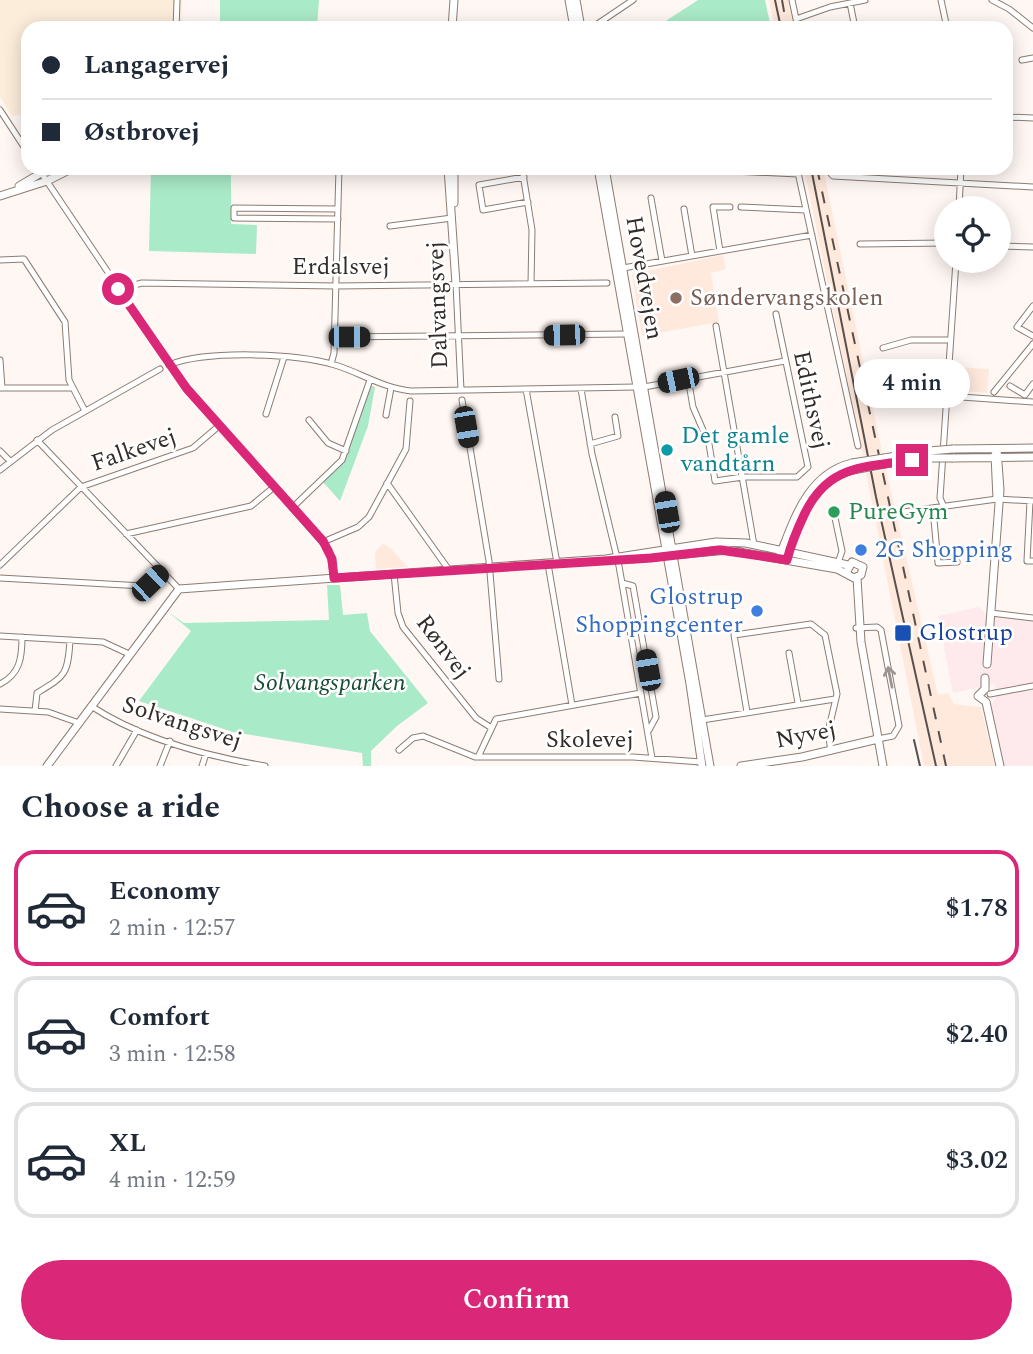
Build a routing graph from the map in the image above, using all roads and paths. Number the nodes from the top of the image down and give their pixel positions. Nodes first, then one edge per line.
1 (177, 0) edge
2 (454, 0) edge
3 (569, 0) edge
4 (576, 0) edge
5 (633, 0) edge
6 (792, 0) edge
7 (863, 0) edge
8 (941, 0) edge
9 (992, 0) edge
10 (838, 3) edge
11 (850, 3) junction
12 (796, 19) joint
13 (176, 21) edge
14 (452, 21) edge
15 (573, 21) edge
16 (580, 21) edge
17 (602, 21) edge
18 (854, 21) edge
19 (946, 21) edge
20 (1033, 28) edge
21 (1033, 58) edge
22 (1021, 60) dead end
23 (0, 110) edge
24 (1013, 117) edge
25 (1033, 118) edge
26 (21, 142) edge
27 (33, 175) edge
28 (43, 175) edge
29 (59, 175) edge
30 (339, 175) edge
31 (449, 175) edge
32 (454, 175) edge
33 (599, 175) edge
34 (606, 175) edge
35 (798, 175) edge
36 (833, 175) edge
37 (961, 175) edge
38 (524, 177) joint
39 (47, 181) junction
40 (961, 183) junction
41 (1033, 187) edge
42 (10, 192) junction
43 (0, 196) edge
44 (960, 196) edge
45 (651, 198) dead end
46 (528, 202) junction
47 (730, 207) dead end
48 (741, 207) dead end
49 (338, 209) junction
50 (684, 209) dead end
51 (806, 210) junction
52 (453, 218) junction
53 (338, 219) junction
54 (390, 226) dead end
55 (812, 235) junction
56 (934, 243) edge
57 (860, 244) dead end
58 (1011, 246) edge
59 (1033, 247) edge
60 (720, 251) junction
61 (692, 256) junction
62 (0, 260) edge
63 (662, 261) junction
64 (623, 268) junction
65 (955, 273) edge
66 (607, 283) dead end
67 (456, 284) junction
68 (531, 284) junction
69 (336, 286) junction
70 (118, 289) junction
71 (1033, 306) edge
72 (776, 314) dead end
73 (716, 326) dead end
74 (458, 336) junction
75 (1033, 336) edge
76 (334, 337) junction
77 (628, 338) junction
78 (950, 340) junction
79 (1033, 344) edge
80 (883, 348) dead end
81 (284, 357) junction
82 (0, 360) edge
83 (785, 361) junction
84 (331, 363) junction
85 (169, 365) junction
86 (160, 369) dead end
87 (724, 372) junction
88 (688, 378) junction
89 (370, 380) junction
90 (1033, 384) edge
91 (1010, 386) dead end
92 (640, 387) junction
93 (1, 388) edge
94 (72, 388) junction
95 (391, 388) junction
96 (526, 389) junction
97 (581, 389) junction
98 (461, 390) junction
99 (994, 392) dead end
100 (947, 396) junction
101 (462, 400) dead end
102 (410, 401) dead end
103 (1033, 402) edge
104 (85, 411) junction
105 (266, 414) dead end
106 (386, 415) dead end
107 (615, 418) dead end
108 (309, 420) dead end
109 (220, 425) junction
110 (37, 440) junction
111 (590, 444) junction
112 (858, 446) dead end
113 (1033, 448) edge
114 (0, 451) edge
115 (346, 451) junction
116 (929, 454) junction
117 (997, 454) junction
118 (1033, 457) edge
119 (10, 461) junction
120 (0, 470) edge
121 (743, 477) junction
122 (387, 483) junction
123 (81, 487) junction
124 (274, 487) junction
125 (998, 499) junction
126 (1032, 501) edge
127 (943, 505) junction
128 (292, 508) junction
129 (933, 509) junction
130 (903, 512) dead end
131 (835, 517) dead end
132 (126, 534) junction
133 (323, 541) junction
134 (754, 545) junction
135 (669, 552) junction
136 (784, 556) junction
137 (620, 558) junction
138 (1033, 561) edge
139 (957, 562) dead end
140 (557, 563) junction
141 (838, 563) junction
142 (548, 564) junction
143 (0, 565) edge
144 (488, 568) junction
145 (449, 570) junction
146 (162, 572) junction
147 (851, 573) junction
148 (394, 574) junction
149 (0, 578) edge
150 (334, 578) junction
151 (622, 583) junction
152 (179, 589) junction
153 (991, 613) junction
154 (1033, 618) edge
155 (857, 628) junction
156 (0, 636) edge
157 (22, 637) junction
158 (70, 640) junction
159 (789, 653) dead end
160 (130, 654) junction
161 (987, 664) dead end
162 (985, 678) dead end
163 (499, 679) dead end
164 (0, 684) edge
165 (1033, 686) edge
166 (641, 693) junction
167 (987, 695) junction
168 (835, 699) junction
169 (798, 703) junction
170 (572, 705) junction
171 (91, 706) junction
172 (0, 709) edge
173 (35, 711) junction
174 (747, 712) junction
175 (645, 714) junction
176 (654, 719) junction
177 (702, 720) junction
178 (79, 723) junction
179 (490, 727) junction
180 (137, 730) junction
181 (648, 733) junction
182 (878, 739) junction
183 (170, 741) junction
184 (399, 750) dead end
185 (831, 751) junction
186 (206, 754) junction
187 (479, 755) junction
188 (563, 757) junction
189 (802, 757) junction
190 (652, 758) junction
191 (231, 763) edge
192 (701, 764) edge
193 (48, 765) edge
194 (116, 766) edge
195 (160, 766) edge
196 (202, 766) edge
197 (265, 766) edge
198 (564, 766) edge
199 (711, 766) edge
200 (741, 766) edge
201 (803, 766) edge
202 (883, 766) edge
203 (1000, 766) edge

1 - 13 street
2 - 14 street
3 - 15 street
4 - 16 street
5 - 17 street
6 - 12 street
7 - 11 street
8 - 19 street
9 - 20 street
10 - 11 street
10 - 12 street
11 - 18 street
21 - 22 street
23 - 26 street
24 - 25 street
27 - 42 street
28 - 39 street
29 - 39 street
30 - 49 street
31 - 52 street, Dalvangsvej
32 - 52 street, Dalvangsvej
33 - 77 street, Hovedvejen
34 - 64 street, Hovedvejen
35 - 51 street
36 - 40 street
37 - 40 street
38 - 46 street
38 - 46 street
39 - 42 street
39 - 70 street
40 - 41 street
40 - 44 street
42 - 43 street
45 - 63 street
46 - 68 street
47 - 60 street
48 - 51 street
49 - 53 street
49 - 53 street
50 - 61 street
51 - 55 street
52 - 54 street, Dalvangsvej
52 - 67 street, Dalvangsvej
53 - 69 street
55 - 60 street
55 - 112 street
56 - 57 street
58 - 59 street
60 - 61 street
61 - 63 street
62 - 94 street
63 - 64 street
64 - 92 street, Hovedvejen
65 - 78 street
66 - 68 street, Erdalsvej
67 - 68 street, Erdalsvej
67 - 69 street, Erdalsvej
67 - 74 street, Dalvangsvej
69 - 70 street, Erdalsvej
69 - 76 street
70 - 85 street
71 - 75 street
72 - 83 street, Edithsvej
73 - 87 street
74 - 76 street
74 - 77 street
74 - 98 street, Dalvangsvej
76 - 84 street
77 - 92 street, Hovedvejen
78 - 80 street
78 - 100 street
79 - 99 street
81 - 84 street
81 - 85 street
81 - 105 street
82 - 93 street
83 - 87 street
83 - 121 street, Edithsvej
84 - 89 street
85 - 109 street
86 - 104 street
87 - 88 street
87 - 121 street
88 - 92 street
88 - 121 street
89 - 95 street
89 - 115 street
90 - 91 street
92 - 97 street
92 - 135 street, Hovedvejen
93 - 94 street
94 - 104 street
95 - 98 street
95 - 106 street
96 - 97 street
96 - 98 street
96 - 140 street
97 - 111 street
100 - 103 street
100 - 127 street
101 - 144 street
102 - 122 street
104 - 110 street
107 - 111 street
108 - 115 street
109 - 123 street, Falkevej
109 - 124 street
110 - 119 street
110 - 123 street
111 - 137 street
113 - 117 street
114 - 119 street
115 - 128 street
116 - 117 street, bridge
116 - 117 street, bridge
116 - 136 street, bridge
117 - 118 street
117 - 125 street
119 - 120 street
121 - 134 street
122 - 133 street
122 - 145 street
123 - 132 street
123 - 143 street, Falkevej
124 - 128 street
124 - 132 street
125 - 126 street
125 - 127 street
125 - 153 street
126 - 138 street
127 - 129 street
128 - 133 street
129 - 130 street
129 - 139 street
131 - 141 street
132 - 146 street
133 - 150 street
134 - 135 street
134 - 136 street
135 - 136 street
135 - 137 street
135 - 177 street, Hovedvejen
135 - 192 street, Hovedvejen
136 - 141 street
136 - 147 street
137 - 140 street
137 - 151 street
140 - 142 street
141 - 147 street
142 - 144 street
142 - 170 street
144 - 145 street
144 - 163 street
145 - 148 street
146 - 149 street
146 - 152 street
147 - 155 street
148 - 150 street
148 - 179 street, Rønvej
150 - 152 street
151 - 166 street
151 - 176 street
152 - 160 street
153 - 154 street
153 - 161 street
155 - 182 street
182 -> 155 street
156 - 157 street
157 - 158 street
157 - 164 street
158 - 160 street
158 - 173 street
159 - 169 street
160 - 171 street
162 - 167 street
165 - 167 street
166 - 170 street
166 - 175 street
167 - 203 street
168 - 169 street
168 - 174 street
168 - 185 street
169 - 174 street
170 - 179 street
171 - 178 street
171 - 180 street, Solvangsvej
172 - 173 street
173 - 178 street
174 - 177 street
175 - 176 street
175 - 181 street
176 - 181 street
177 - 199 street, Hovedvejen
178 - 193 street
179 - 187 street
180 - 183 street, Solvangsvej
180 - 194 street
181 - 190 street
182 - 185 street, Nyvej
182 - 202 street
183 - 186 street, Solvangsvej
183 - 195 street
184 - 187 street, Skolevej
185 - 189 street, Nyvej
186 - 191 street, Solvangsvej
186 - 196 street
187 - 188 street, Skolevej
188 - 190 street, Skolevej
188 - 198 street
189 - 200 street, Nyvej
189 - 201 street
190 - 192 street, Skolevej
191 - 197 street, Solvangsvej
192 - 199 street

